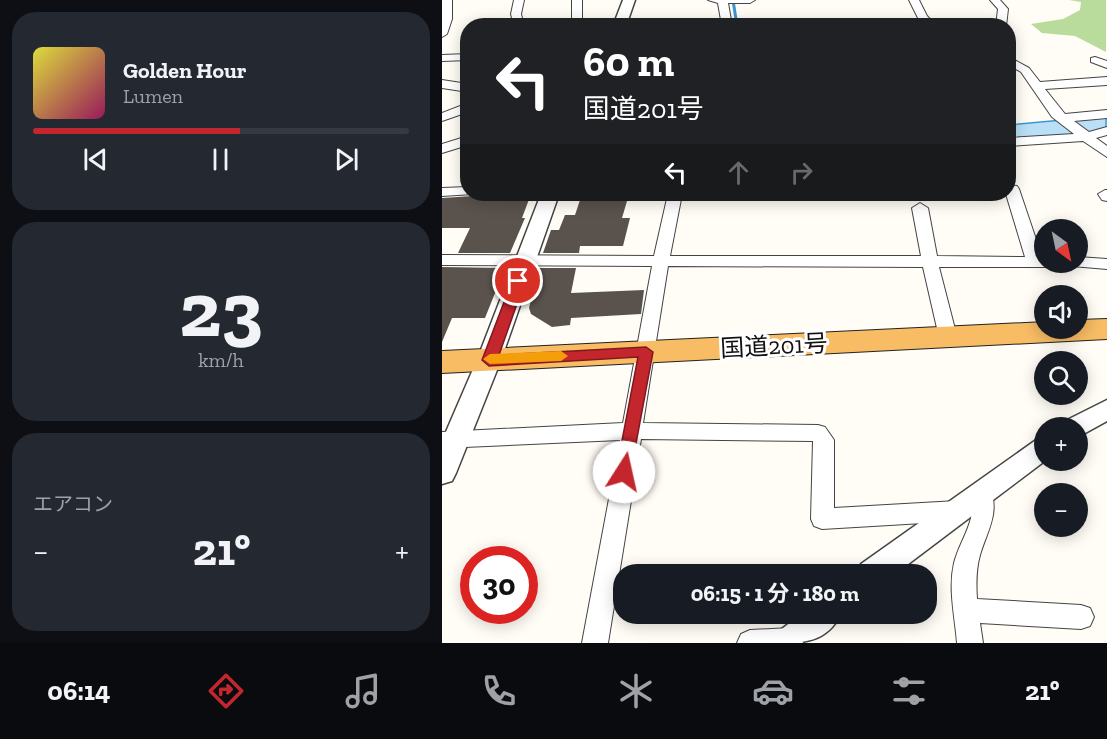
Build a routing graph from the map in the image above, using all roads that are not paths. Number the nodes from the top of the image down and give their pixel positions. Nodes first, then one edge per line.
1 (447, 0) edge
2 (519, 0) edge
3 (577, 0) edge
4 (629, 0) edge
5 (718, 0) edge
6 (741, 0) edge
7 (750, 0) edge
8 (914, 0) edge
9 (995, 0) edge
10 (517, 18) edge
11 (577, 18) edge
12 (622, 18) edge
13 (724, 18) edge
14 (924, 18) edge
15 (1002, 18) edge
16 (442, 34) edge
17 (460, 57) edge
18 (442, 58) edge
19 (1016, 64) edge
20 (1106, 81) edge
21 (442, 84) edge
22 (1037, 86) junction
23 (460, 87) edge
24 (460, 110) edge
25 (1106, 114) edge
26 (442, 117) edge
27 (1064, 119) junction
28 (1106, 131) edge
29 (1084, 136) junction
30 (1016, 141) edge
31 (1106, 153) edge
32 (460, 191) edge
33 (442, 192) edge
34 (1016, 199) edge
35 (547, 201) edge
36 (674, 201) edge
37 (920, 208) dead end
38 (1034, 246) edge
39 (442, 260) edge
40 (526, 260) junction
41 (661, 260) junction
42 (930, 262) junction
43 (1034, 262) edge
44 (1088, 263) edge
45 (1106, 264) edge
46 (1106, 329) edge
47 (948, 337) junction
48 (646, 352) junction
49 (489, 360) junction
50 (442, 362) edge
51 (1106, 409) edge
52 (1088, 420) edge
53 (632, 431) junction
54 (449, 439) edge
55 (1034, 455) edge
56 (442, 473) edge
57 (981, 493) junction
58 (957, 511) junction
59 (885, 564) edge
60 (967, 610) junction
61 (1081, 617) dead end
62 (812, 624) edge
63 (790, 642) edge
64 (595, 643) edge
65 (750, 643) edge
66 (970, 643) edge

1 - 16 street
2 - 10 street
3 - 11 street
4 - 12 street
5 - 6 street
5 - 13 street
6 - 7 street
8 - 14 street
9 - 15 street
17 - 18 street
19 - 22 street
20 - 22 street
21 - 23 street
22 - 27 street
24 - 26 street
25 - 27 street
27 - 29 street
28 - 29 street
29 - 30 street
29 - 31 street
32 - 33 street
34 - 38 street
35 - 40 street
36 - 41 street
37 - 42 street
39 - 40 street
40 - 41 street
40 - 49 street
41 - 42 street
41 - 48 street
42 - 43 street
42 - 47 street
44 - 45 street
46 - 47 highway, 国道201号
47 - 48 highway, 国道201号
48 - 49 highway, 国道201号
48 - 53 street
49 - 50 highway, 国道201号
49 - 54 street
51 - 52 street
53 - 54 street
53 - 58 street
53 - 64 street
54 - 56 street
55 - 57 street
57 - 58 street
57 - 60 street
58 - 59 street
60 - 61 street
60 - 66 street
62 - 63 street
63 - 65 street

